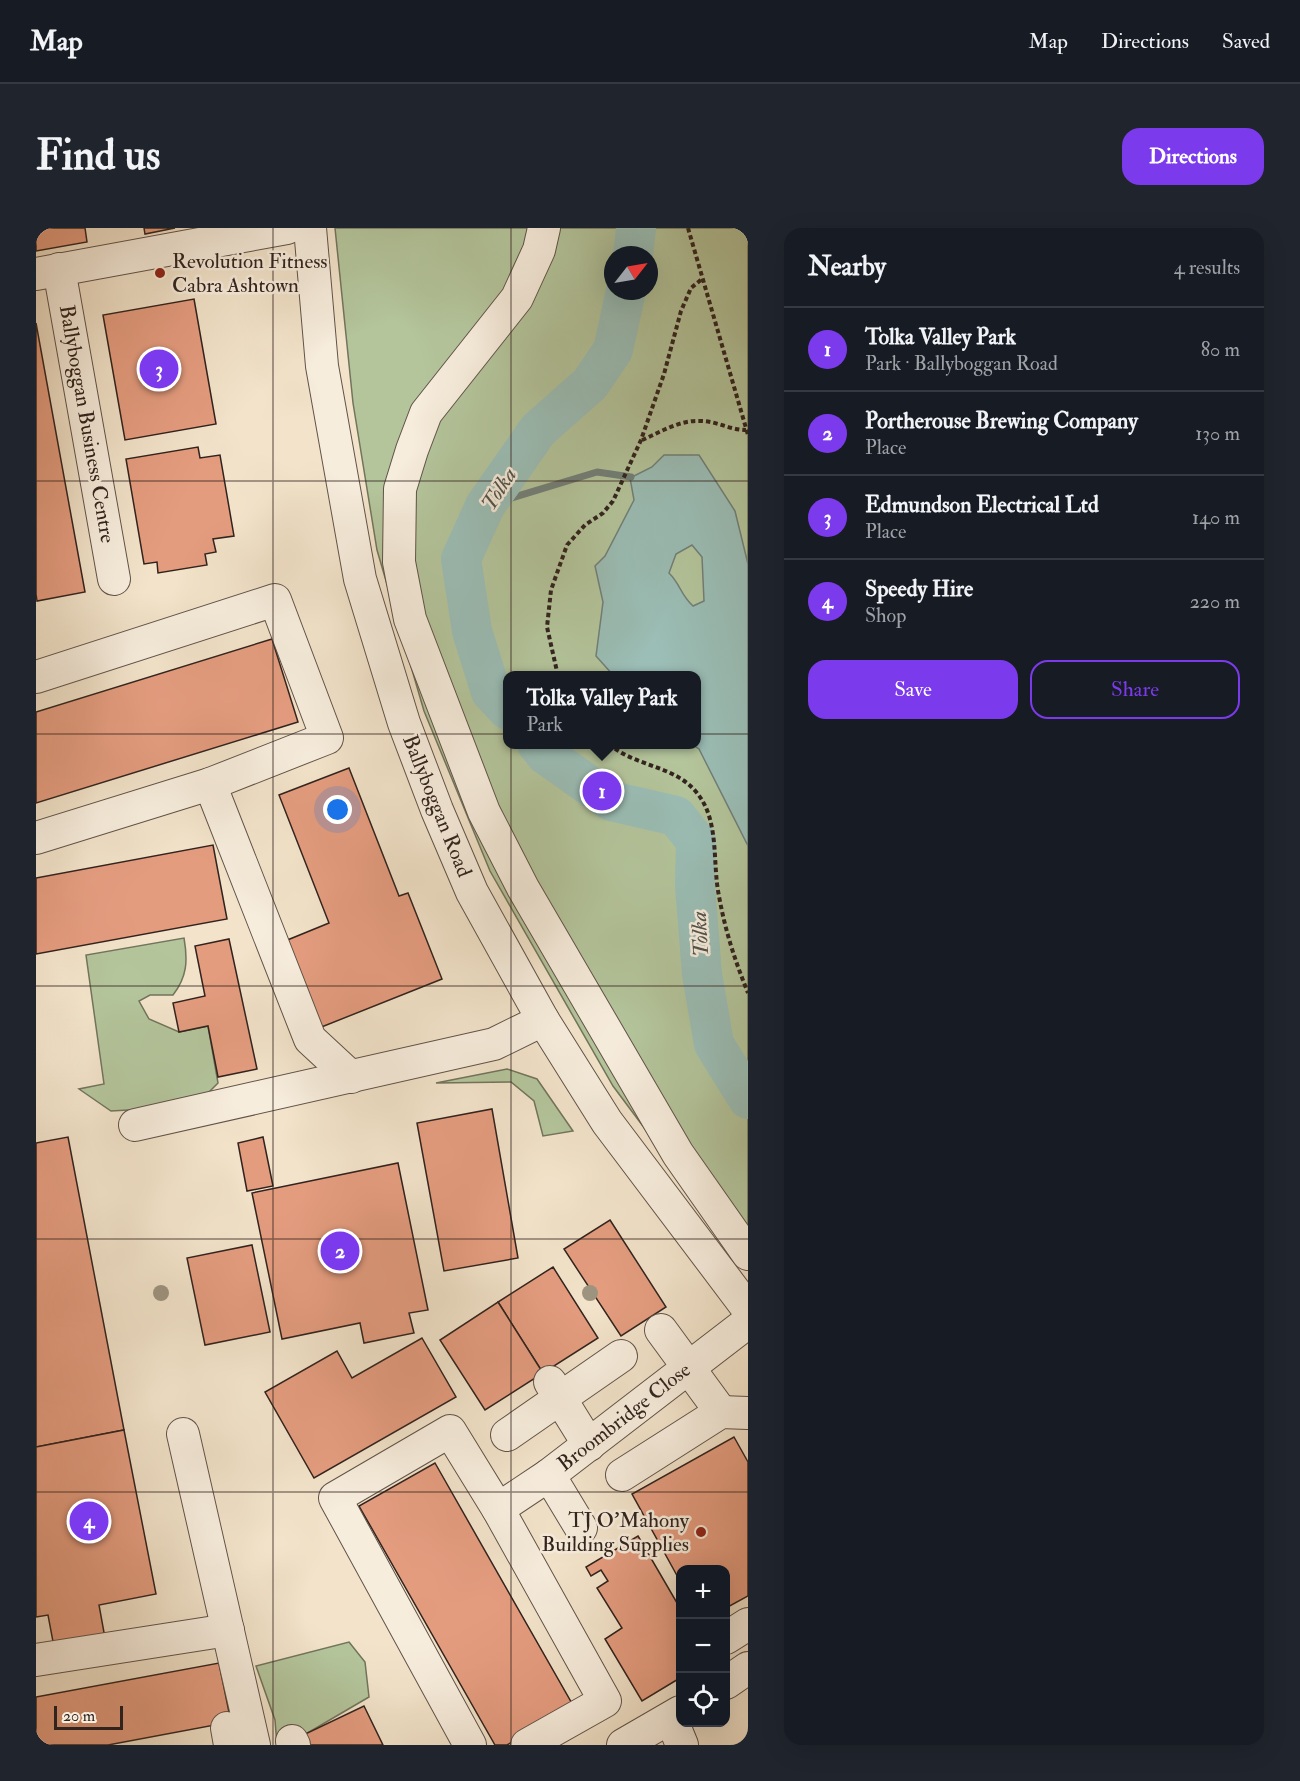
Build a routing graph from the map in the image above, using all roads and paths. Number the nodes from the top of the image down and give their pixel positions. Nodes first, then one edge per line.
1 (287, 228) edge
2 (310, 228) edge
3 (544, 228) edge
4 (688, 228) edge
5 (48, 272) edge
6 (702, 279) junction
7 (747, 430) edge
8 (748, 435) edge
9 (641, 440) junction
10 (114, 579) dead end
11 (557, 671) edge
12 (36, 676) edge
13 (618, 749) edge
14 (210, 784) junction
15 (36, 838) edge
16 (748, 993) edge
17 (543, 1020) junction
18 (351, 1077) junction
19 (135, 1125) dead end
20 (748, 1254) edge
21 (748, 1309) edge
22 (748, 1322) edge
23 (661, 1330) dead end
24 (621, 1356) dead end
25 (688, 1367) junction
26 (555, 1390) junction
27 (734, 1412) edge
28 (183, 1434) dead end
29 (507, 1435) dead end
30 (589, 1445) junction
31 (549, 1475) junction
32 (622, 1475) dead end
33 (498, 1509) junction
34 (581, 1528) dead end
35 (748, 1624) edge
36 (228, 1630) junction
37 (730, 1635) edge
38 (36, 1660) edge
39 (748, 1668) edge
40 (730, 1680) edge
41 (676, 1726) edge
42 (254, 1745) edge
43 (470, 1745) edge
44 (527, 1745) edge
45 (623, 1745) edge

1 - 5 street, Ballyboggan Business Centre
2 - 17 street, Ballyboggan Road
3 - 20 street
4 - 6 path
5 - 10 street, Ballyboggan Business Centre
6 - 7 path
6 - 9 path
7 - 8 path
7 - 9 path
9 - 11 path
12 - 14 street
13 - 16 path
14 - 15 street
14 - 18 street
17 - 18 street
17 - 21 street, Ballyboggan Road
18 - 19 street
22 - 25 street, Broombridge Close
23 - 25 street
24 - 26 street
25 - 27 street
25 - 30 street, Broombridge Close
26 - 29 street
26 - 30 street
27 - 32 street
28 - 36 street
30 - 31 street, Broombridge Close
31 - 33 street
31 - 34 street, Broombridge Close
33 - 43 street
33 - 44 street
35 - 37 street
36 - 38 street
36 - 42 street
39 - 40 street
41 - 45 street

